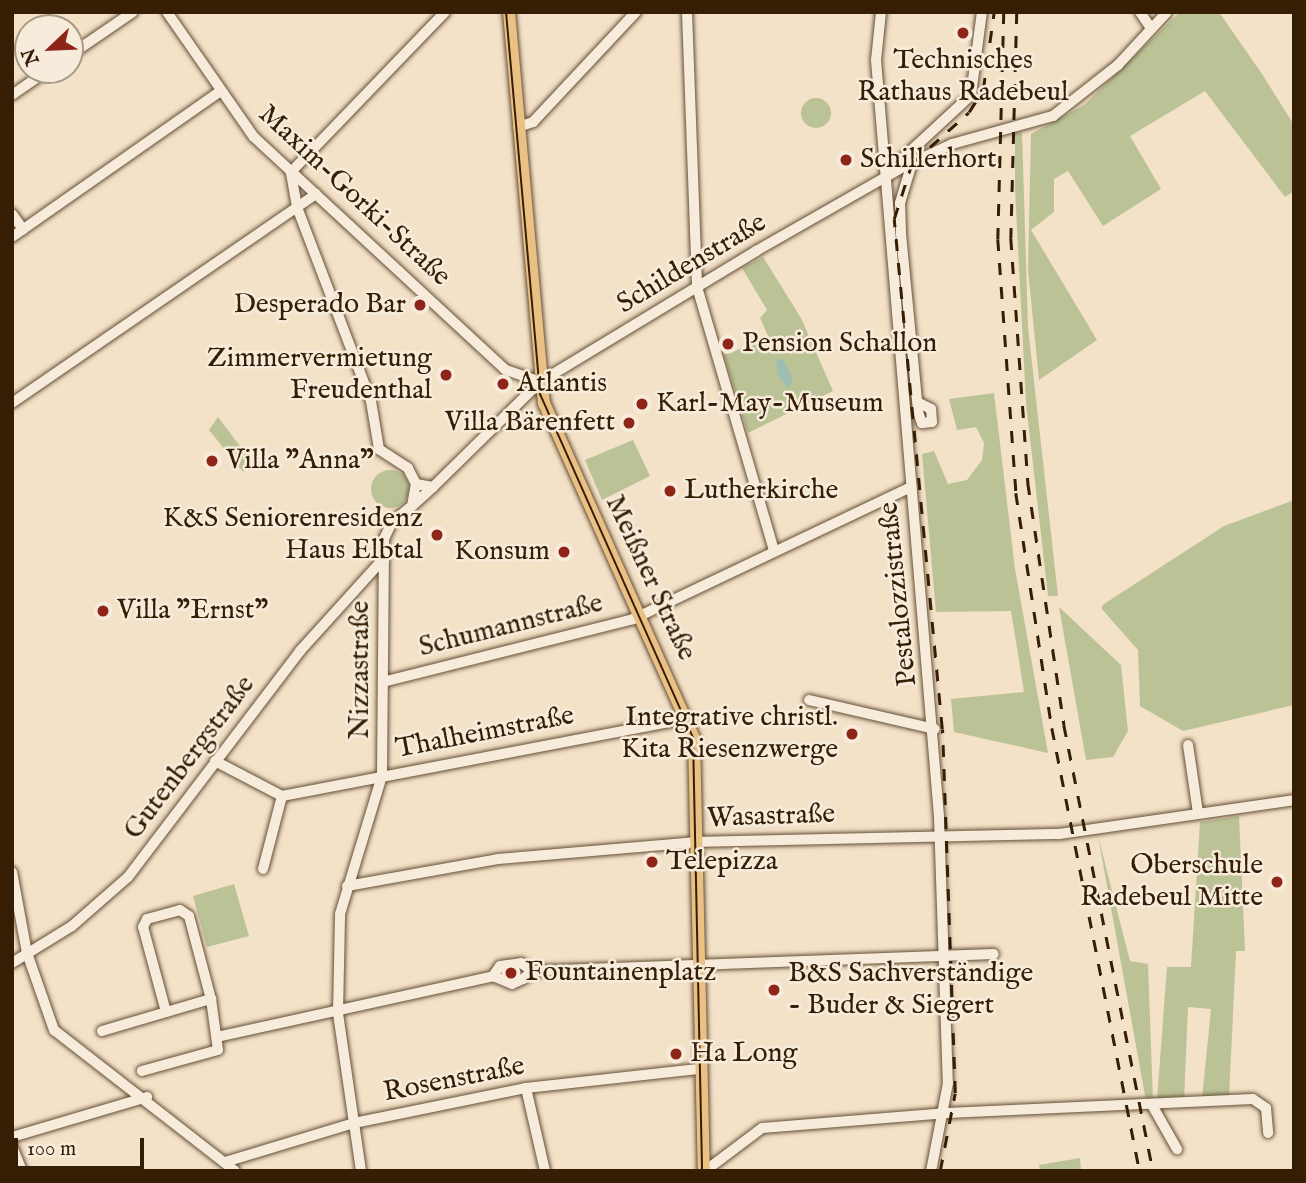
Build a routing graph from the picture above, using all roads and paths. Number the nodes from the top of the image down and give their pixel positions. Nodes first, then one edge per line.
1 (133, 12) edge
2 (167, 12) edge
3 (509, 12) edge
4 (636, 12) edge
5 (687, 12) edge
6 (881, 12) edge
7 (982, 12) edge
8 (1140, 12) edge
9 (1167, 12) edge
10 (441, 13) edge
11 (1152, 20) edge
12 (84, 45) edge
13 (28, 84) edge
14 (218, 93) junction
15 (12, 95) edge
16 (518, 127) junction
17 (909, 164) junction
18 (291, 172) junction
19 (884, 178) junction
20 (868, 187) junction
21 (316, 194) junction
22 (886, 197) junction
23 (297, 207) junction
24 (12, 214) edge
25 (23, 229) junction
26 (12, 237) edge
27 (697, 287) junction
28 (540, 382) junction
29 (919, 403) dead end
30 (12, 404) edge
31 (416, 484) junction
32 (433, 487) junction
33 (911, 487) junction
34 (412, 506) junction
35 (774, 550) junction
36 (383, 559) junction
37 (641, 615) junction
38 (387, 681) junction
39 (809, 700) dead end
40 (689, 718) junction
41 (935, 729) junction
42 (1188, 745) dead end
43 (215, 761) junction
44 (382, 776) junction
45 (282, 796) junction
46 (1294, 800) edge
47 (1198, 813) junction
48 (940, 835) junction
49 (697, 842) junction
50 (263, 870) dead end
51 (12, 872) edge
52 (347, 886) junction
53 (27, 953) junction
54 (994, 954) dead end
55 (943, 957) junction
56 (12, 963) edge
57 (697, 965) junction
58 (532, 971) junction
59 (492, 976) junction
60 (211, 999) junction
61 (166, 1012) junction
62 (338, 1013) junction
63 (102, 1031) dead end
64 (221, 1037) junction
65 (698, 1069) junction
66 (142, 1071) dead end
67 (526, 1088) junction
68 (147, 1097) junction
69 (1152, 1105) junction
70 (947, 1113) junction
71 (354, 1123) junction
72 (1268, 1133) dead end
73 (12, 1137) edge
74 (12, 1146) edge
75 (1177, 1149) dead end
76 (225, 1162) junction
77 (23, 1171) edge
78 (235, 1171) edge
79 (361, 1171) edge
80 (545, 1171) edge
81 (704, 1171) edge
82 (931, 1171) edge

1 - 12 street
2 - 14 street, Maxim-Gorki-Straße
3 - 16 main road, Meißner Straße
4 - 16 street
5 - 27 street
6 - 19 street, Pestalozzistraße
7 - 17 street
8 - 11 street
9 - 11 street, Schildenstraße
10 - 18 street
11 - 17 street, Schildenstraße
13 - 15 street
14 - 18 street, Maxim-Gorki-Straße
14 - 25 street
16 - 28 main road, Meißner Straße
17 - 19 street, Schildenstraße
17 - 29 street
18 - 21 street, Maxim-Gorki-Straße
18 - 23 street
19 - 20 street, Schildenstraße
19 - 22 street, Pestalozzistraße
20 - 22 street
20 - 27 street, Schildenstraße
21 - 23 street
21 - 28 street, Maxim-Gorki-Straße
22 - 33 street, Pestalozzistraße
23 - 30 street
23 - 31 street
24 - 25 street
25 - 26 street
27 - 28 street, Schildenstraße
27 - 35 street
28 - 32 street
28 - 37 main road, Meißner Straße
31 - 32 street
31 - 34 street
32 - 34 street
33 - 35 street, Schumannstraße
33 - 41 street, Pestalozzistraße
34 - 36 street, Nizzastraße
35 - 37 street, Schumannstraße
36 - 38 street, Nizzastraße
36 - 43 street, Gutenbergstraße
37 - 38 street, Schumannstraße
37 - 40 main road, Meißner Straße
38 - 44 street, Nizzastraße
39 - 41 street
40 - 44 street, Thalheimstraße
40 - 49 main road, Meißner Straße
41 - 48 street, Pestalozzistraße
42 - 47 street
43 - 45 street
43 - 53 street, Gutenbergstraße
44 - 45 street, Thalheimstraße
44 - 52 street, Nizzastraße
45 - 50 street
46 - 47 street, Wasastraße
47 - 48 street, Wasastraße
48 - 49 street, Wasastraße
48 - 55 street, Pestalozzistraße
49 - 52 street, Wasastraße
49 - 57 main road, Meißner Straße
51 - 53 street
52 - 62 street, Nizzastraße
53 - 56 street, Gutenbergstraße
53 - 68 street
54 - 55 street
55 - 57 street
55 - 70 street, Pestalozzistraße
57 - 58 street
57 - 65 main road, Meißner Straße
58 - 59 street
58 - 59 street
59 - 62 street
60 - 61 street
60 - 61 street
60 - 64 street
61 - 63 street
62 - 64 street
62 - 71 street, Nizzastraße
64 - 66 street
65 - 67 street, Rosenstraße
65 - 81 main road, Meißner Straße
67 - 71 street, Rosenstraße
67 - 80 street
68 - 73 street
68 - 76 street
69 - 70 street
69 - 72 street
69 - 75 street
70 - 81 street
70 - 82 street, Pestalozzistraße
71 - 76 street, Rosenstraße
71 - 79 street, Nizzastraße
74 - 77 street
76 - 78 street

